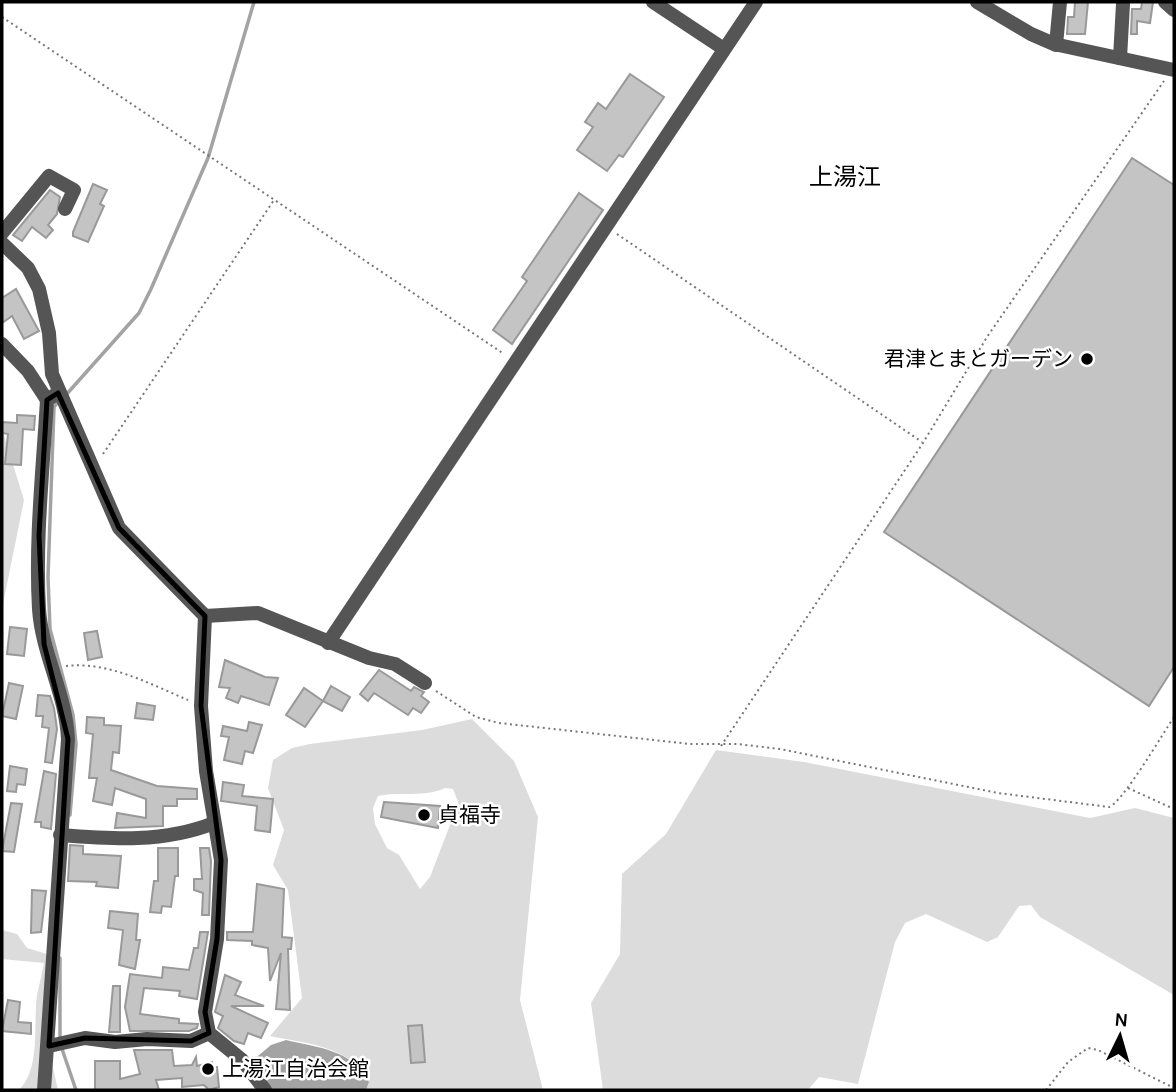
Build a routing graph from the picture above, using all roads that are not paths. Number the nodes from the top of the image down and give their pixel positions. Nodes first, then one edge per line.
1 (653, 2) edge
2 (756, 2) edge
3 (977, 2) edge
4 (1060, 2) edge
5 (1166, 2) edge
6 (1123, 4) dead end
7 (1174, 10) edge
8 (1056, 45) junction
9 (724, 49) junction
10 (1120, 58) junction
11 (1174, 68) edge
12 (65, 209) dead end
13 (2, 233) edge
14 (2, 243) edge
15 (2, 344) edge
16 (57, 398) junction
17 (205, 615) junction
18 (328, 643) junction
19 (425, 683) road end
20 (214, 822) junction
21 (65, 835) junction
22 (209, 1033) junction
23 (58, 1044) junction
24 (44, 1090) edge
25 (265, 1090) edge

1 - 9 street
2 - 9 street
3 - 8 street
4 - 8 street
5 - 7 street
6 - 10 street
8 - 10 street
9 - 18 street
10 - 11 street
12 - 13 street
14 - 16 street
15 - 16 street
16 - 17 street
16 - 21 street
17 - 18 street
17 - 20 street
18 - 19 street
20 - 21 street
20 - 22 street
21 - 23 street
22 - 23 street
22 - 25 street
23 - 24 street

